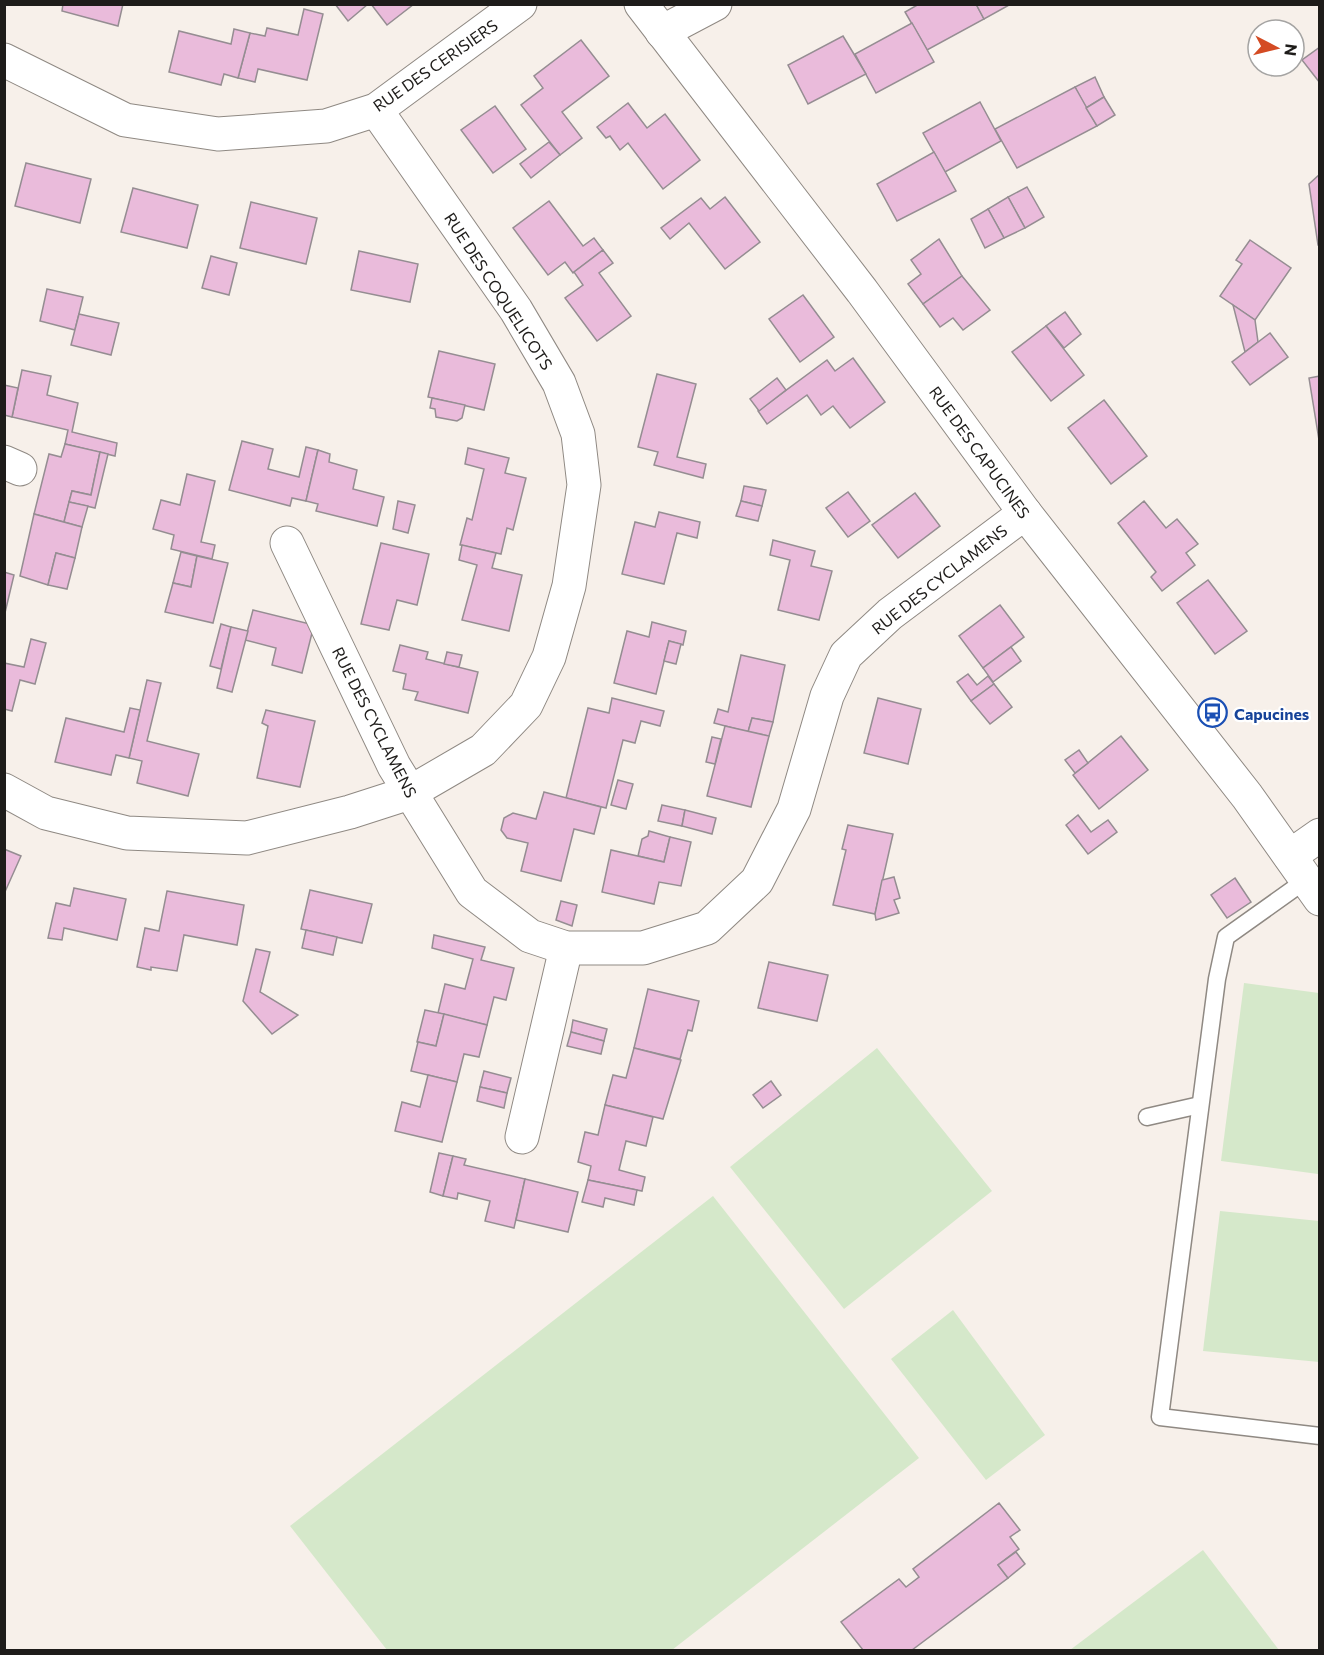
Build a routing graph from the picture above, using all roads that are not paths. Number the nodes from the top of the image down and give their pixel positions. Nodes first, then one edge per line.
1 (520, 4) edge
2 (641, 4) edge
3 (715, 4) edge
4 (662, 32) junction
5 (6, 65) edge
6 (376, 110) junction
7 (1025, 513) junction
8 (287, 543) dead end
9 (4, 790) edge
10 (409, 793) junction
11 (1320, 835) edge
12 (1305, 878) edge
13 (566, 948) junction
14 (1200, 1105) junction
15 (1147, 1117) dead end
16 (522, 1137) dead end
17 (1320, 1436) edge

1 - 6 street, RUE DES CERISIERS
2 - 4 street, RUE DES CAPUCINES
3 - 4 street
4 - 7 street, RUE DES CAPUCINES
5 - 6 street, RUE DES CERISIERS
6 - 10 street, RUE DES COQUELICOTS
7 - 12 street, RUE DES CAPUCINES
7 - 13 street, RUE DES CYCLAMENS
8 - 10 street, RUE DES CYCLAMENS
9 - 10 street, RUE DES COQUELICOTS
10 - 13 street, RUE DES CYCLAMENS
11 - 12 street
12 - 14 lane
13 - 16 street
14 - 15 lane
14 - 17 lane

